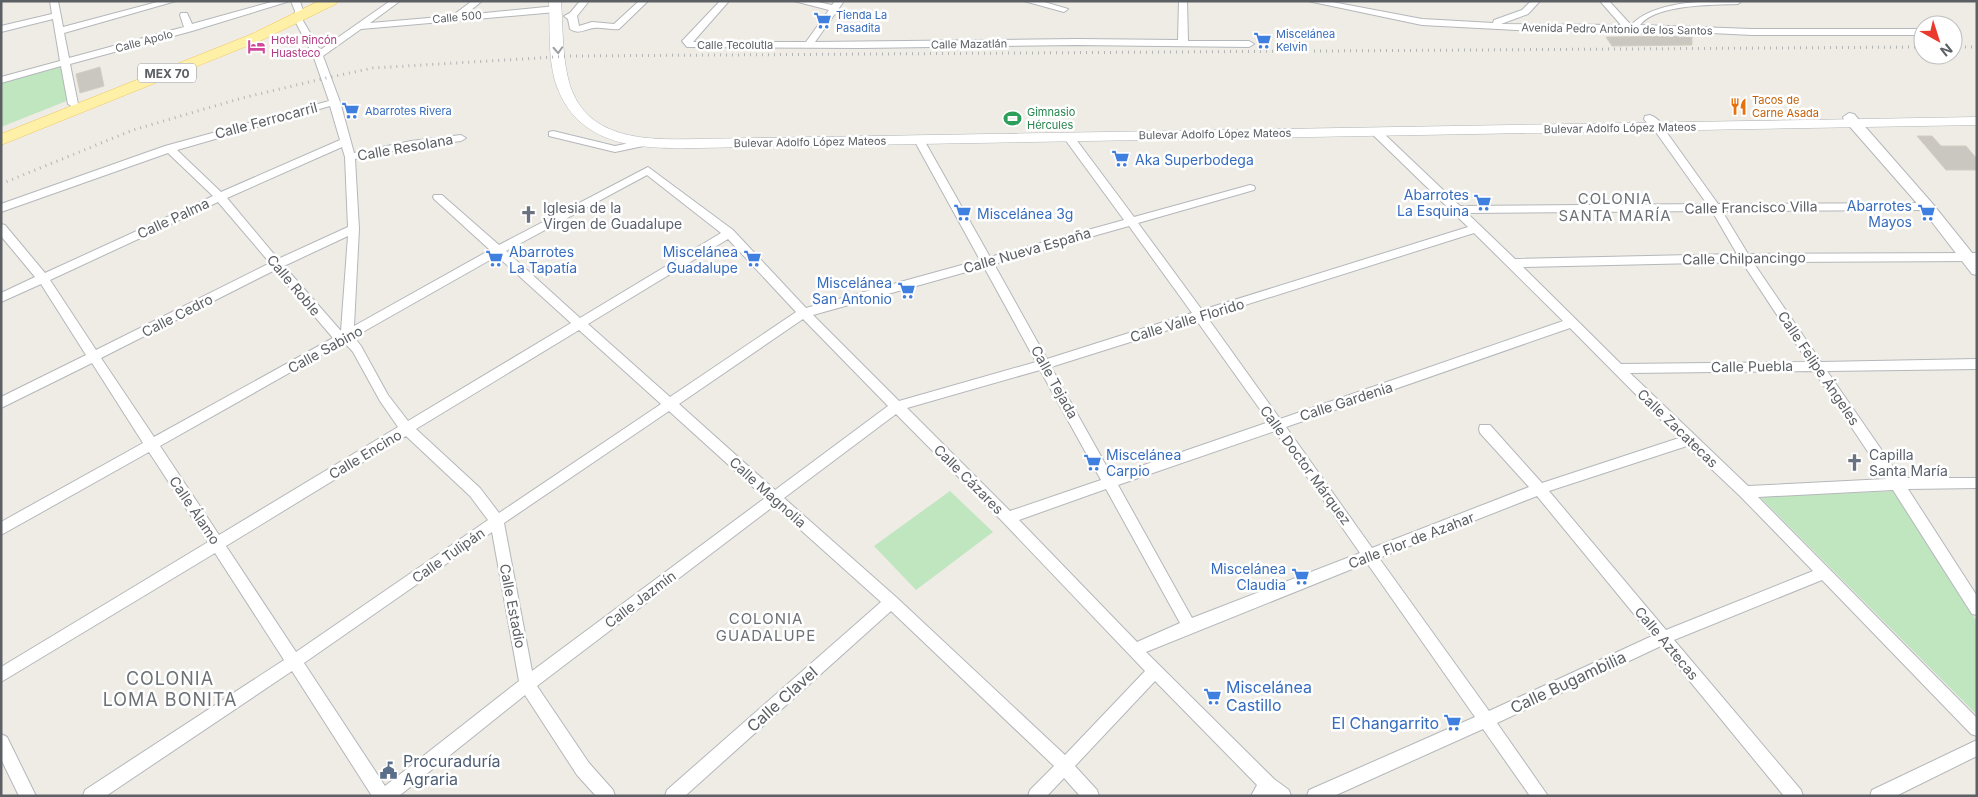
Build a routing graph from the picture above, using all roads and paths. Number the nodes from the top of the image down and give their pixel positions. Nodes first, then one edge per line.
1 (54, 1) edge
2 (172, 1) edge
3 (286, 1) edge
4 (319, 1) edge
5 (331, 1) edge
6 (396, 1) edge
7 (478, 1) edge
8 (585, 1) edge
9 (644, 1) edge
10 (725, 1) edge
11 (798, 1) edge
12 (1028, 1) edge
13 (1183, 1) edge
14 (1312, 1) edge
15 (1536, 1) edge
16 (1604, 1) edge
17 (1738, 1) edge
18 (1686, 4) edge
19 (837, 5) edge
20 (564, 9) edge
21 (1064, 9) dead end
22 (297, 10) edge
23 (57, 15) junction
24 (184, 15) dead end
25 (456, 17) junction
26 (1487, 25) junction
27 (358, 27) junction
28 (1, 29) edge
29 (189, 29) junction
30 (1631, 29) junction
31 (60, 31) junction
32 (1913, 32) edge
33 (1183, 42) junction
34 (1249, 44) dead end
35 (809, 45) junction
36 (318, 55) junction
37 (65, 63) junction
38 (1, 80) edge
39 (335, 102) junction
40 (73, 104) junction
41 (1977, 114) edge
42 (1851, 120) junction
43 (1977, 121) edge
44 (1654, 123) junction
45 (1378, 129) junction
46 (1, 133) edge
47 (552, 134) dead end
48 (919, 136) junction
49 (1068, 136) junction
50 (461, 138) dead end
51 (1, 140) edge
52 (346, 141) junction
53 (644, 143) junction
54 (169, 148) junction
55 (350, 157) junction
56 (648, 170) joint
57 (1250, 188) dead end
58 (220, 197) junction
59 (438, 197) dead end
60 (1927, 206) junction
61 (1, 208) edge
62 (1715, 208) junction
63 (1455, 210) junction
64 (1132, 221) junction
65 (1, 228) edge
66 (1476, 228) junction
67 (354, 229) junction
68 (729, 233) junction
69 (499, 250) junction
70 (1972, 257) edge
71 (1745, 258) junction
72 (988, 260) junction
73 (1512, 263) junction
74 (278, 264) junction
75 (1977, 270) edge
76 (43, 279) junction
77 (1, 298) edge
78 (804, 313) junction
79 (1199, 316) junction
80 (580, 323) junction
81 (1571, 323) junction
82 (347, 337) junction
83 (92, 357) junction
84 (1045, 364) junction
85 (1977, 364) edge
86 (1817, 365) junction
87 (1617, 369) junction
88 (1, 403) edge
89 (669, 404) junction
90 (896, 406) junction
91 (1277, 424) junction
92 (406, 428) junction
93 (1486, 429) dead end
94 (1689, 440) junction
95 (151, 446) junction
96 (1110, 481) junction
97 (1896, 484) junction
98 (1977, 484) edge
99 (1539, 489) junction
100 (1745, 492) junction
101 (776, 498) junction
102 (1008, 518) junction
103 (497, 521) junction
104 (1, 529) edge
105 (218, 543) junction
106 (1370, 555) junction
107 (1823, 573) junction
108 (891, 602) junction
109 (1977, 609) edge
110 (1190, 626) junction
111 (1663, 638) junction
112 (1136, 649) junction
113 (293, 662) junction
114 (1155, 671) junction
115 (1, 675) edge
116 (528, 684) junction
117 (1486, 720) junction
118 (1977, 729) edge
119 (1, 742) edge
120 (1977, 748) edge
121 (1064, 765) junction
122 (1264, 791) edge
123 (28, 796) edge
124 (91, 796) edge
125 (382, 796) edge
126 (386, 796) edge
127 (607, 796) edge
128 (673, 796) edge
129 (1036, 796) edge
130 (1091, 796) edge
131 (1283, 796) edge
132 (1315, 796) edge
133 (1540, 796) edge
134 (1795, 796) edge
135 (1878, 796) edge

1 - 23 street
2 - 31 street
3 - 29 street, Calle Apolo
4 - 22 main road, MEX 70
5 - 22 main road, MEX 70
6 - 27 street
7 - 25 street
8 - 20 street
9 - 20 street
10 - 35 street, Calle Tecolutla
11 - 19 street
12 - 21 street
13 - 33 street
14 - 26 street, Avenida Pedro Antonio de los Santos
15 - 26 street
16 - 30 street
17 - 18 street
18 - 30 street
19 - 35 street
20 - 25 street, Calle 500
20 - 48 main road, Bulevar Adolfo López Mateos
20 -> 53 main road, Bulevar Adolfo López Mateos
22 - 36 street
22 - 40 main road, MEX 70
22 - 51 main road, MEX 70
23 - 28 street
23 - 31 street
24 - 29 street
25 - 27 street, Calle 500
26 - 30 street, Avenida Pedro Antonio de los Santos
27 - 36 street
29 - 37 street, Calle Apolo
30 - 32 street, Avenida Pedro Antonio de los Santos
31 - 37 street
33 - 34 street
33 - 35 street, Calle Mazatlán
36 - 39 street
37 - 38 street, Calle Apolo
37 - 40 street
39 - 52 street, Calle Ferrocarril
39 - 54 street, Calle Ferrocarril
40 - 46 main road, MEX 70
41 - 42 main road, Bulevar Adolfo López Mateos
42 - 43 main road, Bulevar Adolfo López Mateos
42 - 44 main road, Bulevar Adolfo López Mateos
42 - 60 street
44 - 45 main road, Bulevar Adolfo López Mateos
44 - 62 street, Calle Felipe Ángeles
45 - 48 main road, Bulevar Adolfo López Mateos
45 - 49 main road, Bulevar Adolfo López Mateos
45 - 63 street, Calle Zacatecas
47 - 53 street
48 - 49 main road, Bulevar Adolfo López Mateos
48 - 53 main road, Bulevar Adolfo López Mateos
48 - 72 street, Calle Tejada
49 - 64 street, Calle Doctor Márquez
50 - 55 street, Calle Resolana
52 - 55 street, Calle Ferrocarril
52 - 58 street, Calle Palma
54 - 58 street, Calle Roble
54 - 61 street, Calle Ferrocarril
55 - 67 street, Calle Ferrocarril
56 - 68 street, Calle Cázares
56 - 69 street, Calle Sabino
57 - 64 street, Calle Nueva España
58 - 74 street, Calle Roble
58 - 76 street, Calle Palma
59 - 69 street, Calle Magnolia
60 - 62 street, Calle Francisco Villa
60 - 70 street
62 - 63 street, Calle Francisco Villa
62 - 71 street, Calle Felipe Ángeles
63 - 66 street, Calle Zacatecas
64 - 72 street, Calle Nueva España
64 - 79 street, Calle Doctor Márquez
65 - 76 street, Calle Álamo
66 - 73 street, Calle Zacatecas
66 - 79 street, Calle Valle Florido
67 - 74 street, Calle Cedro
67 - 82 street, Calle Ferrocarril
68 - 78 street, Calle Cázares
68 - 80 street, Calle Encino
69 - 80 street, Calle Magnolia
69 - 82 street, Calle Sabino
70 - 71 street, Calle Chilpancingo
70 - 75 street
71 - 73 street, Calle Chilpancingo
71 - 86 street, Calle Felipe Ángeles
72 - 78 street, Calle Nueva España
72 - 84 street, Calle Tejada
73 - 81 street, Calle Zacatecas
74 - 82 street, Calle Roble
74 - 83 street, Calle Cedro
76 - 77 street, Calle Palma
76 - 83 street, Calle Álamo
78 - 89 street, Calle Tulipán
78 - 90 street, Calle Cázares
79 - 84 street, Calle Valle Florido
79 - 91 street, Calle Doctor Márquez
80 - 89 street, Calle Magnolia
80 - 92 street, Calle Encino
81 - 87 street, Calle Zacatecas
81 - 91 street, Calle Gardenia
82 - 92 street, Calle Roble
82 - 95 street, Calle Sabino
83 - 88 street, Calle Cedro
83 - 95 street, Calle Álamo
84 - 90 street, Calle Valle Florido
84 - 96 street, Calle Tejada
85 - 86 street, Calle Puebla
86 - 87 street, Calle Puebla
86 - 97 street, Calle Felipe Ángeles
87 - 94 street, Calle Zacatecas
89 - 101 street, Calle Magnolia
89 - 103 street, Calle Tulipán
90 - 101 street, Calle Jazmín
90 - 102 street, Calle Cázares
91 - 96 street, Calle Gardenia
91 - 106 street, Calle Doctor Márquez
92 - 103 street, Calle Estadio
92 - 105 street, Calle Encino
93 - 99 street, Calle Aztecas
94 - 99 street, Calle Flor de Azahar
94 - 100 street, Calle Zacatecas
95 - 104 street, Calle Sabino
95 - 105 street, Calle Álamo
96 - 102 street, Calle Gardenia
96 - 110 street, Calle Tejada
97 - 98 street
97 - 100 street
97 - 109 street, Calle Felipe Ángeles
99 - 106 street, Calle Flor de Azahar
99 - 111 street, Calle Aztecas
100 - 107 street, Calle Zacatecas
101 - 108 street, Calle Magnolia
101 - 116 street, Calle Jazmín
102 - 112 street, Calle Cázares
103 - 113 street, Calle Tulipán
103 - 116 street, Calle Estadio
105 - 113 street, Calle Álamo
105 - 115 street, Calle Encino
106 - 110 street, Calle Flor de Azahar
106 - 117 street, Calle Doctor Márquez
107 - 111 street, Calle Bugambilia
107 - 118 street, Calle Zacatecas
108 - 121 street, Calle Magnolia
108 - 128 street, Calle Clavel
110 - 112 street, Calle Flor de Azahar
111 - 117 street, Calle Bugambilia
111 - 134 street, Calle Aztecas
112 - 114 street, Calle Cázares
113 - 124 street, Calle Tulipán
113 - 125 street, Calle Álamo
114 - 121 street
114 - 122 street, Calle Cázares
116 - 126 street, Calle Jazmín
116 - 127 street, Calle Estadio
117 - 132 street, Calle Bugambilia
117 - 133 street, Calle Doctor Márquez
119 - 123 street
120 - 135 street
121 - 129 street
121 - 130 street, Calle Magnolia
122 - 131 street, Calle Cázares

